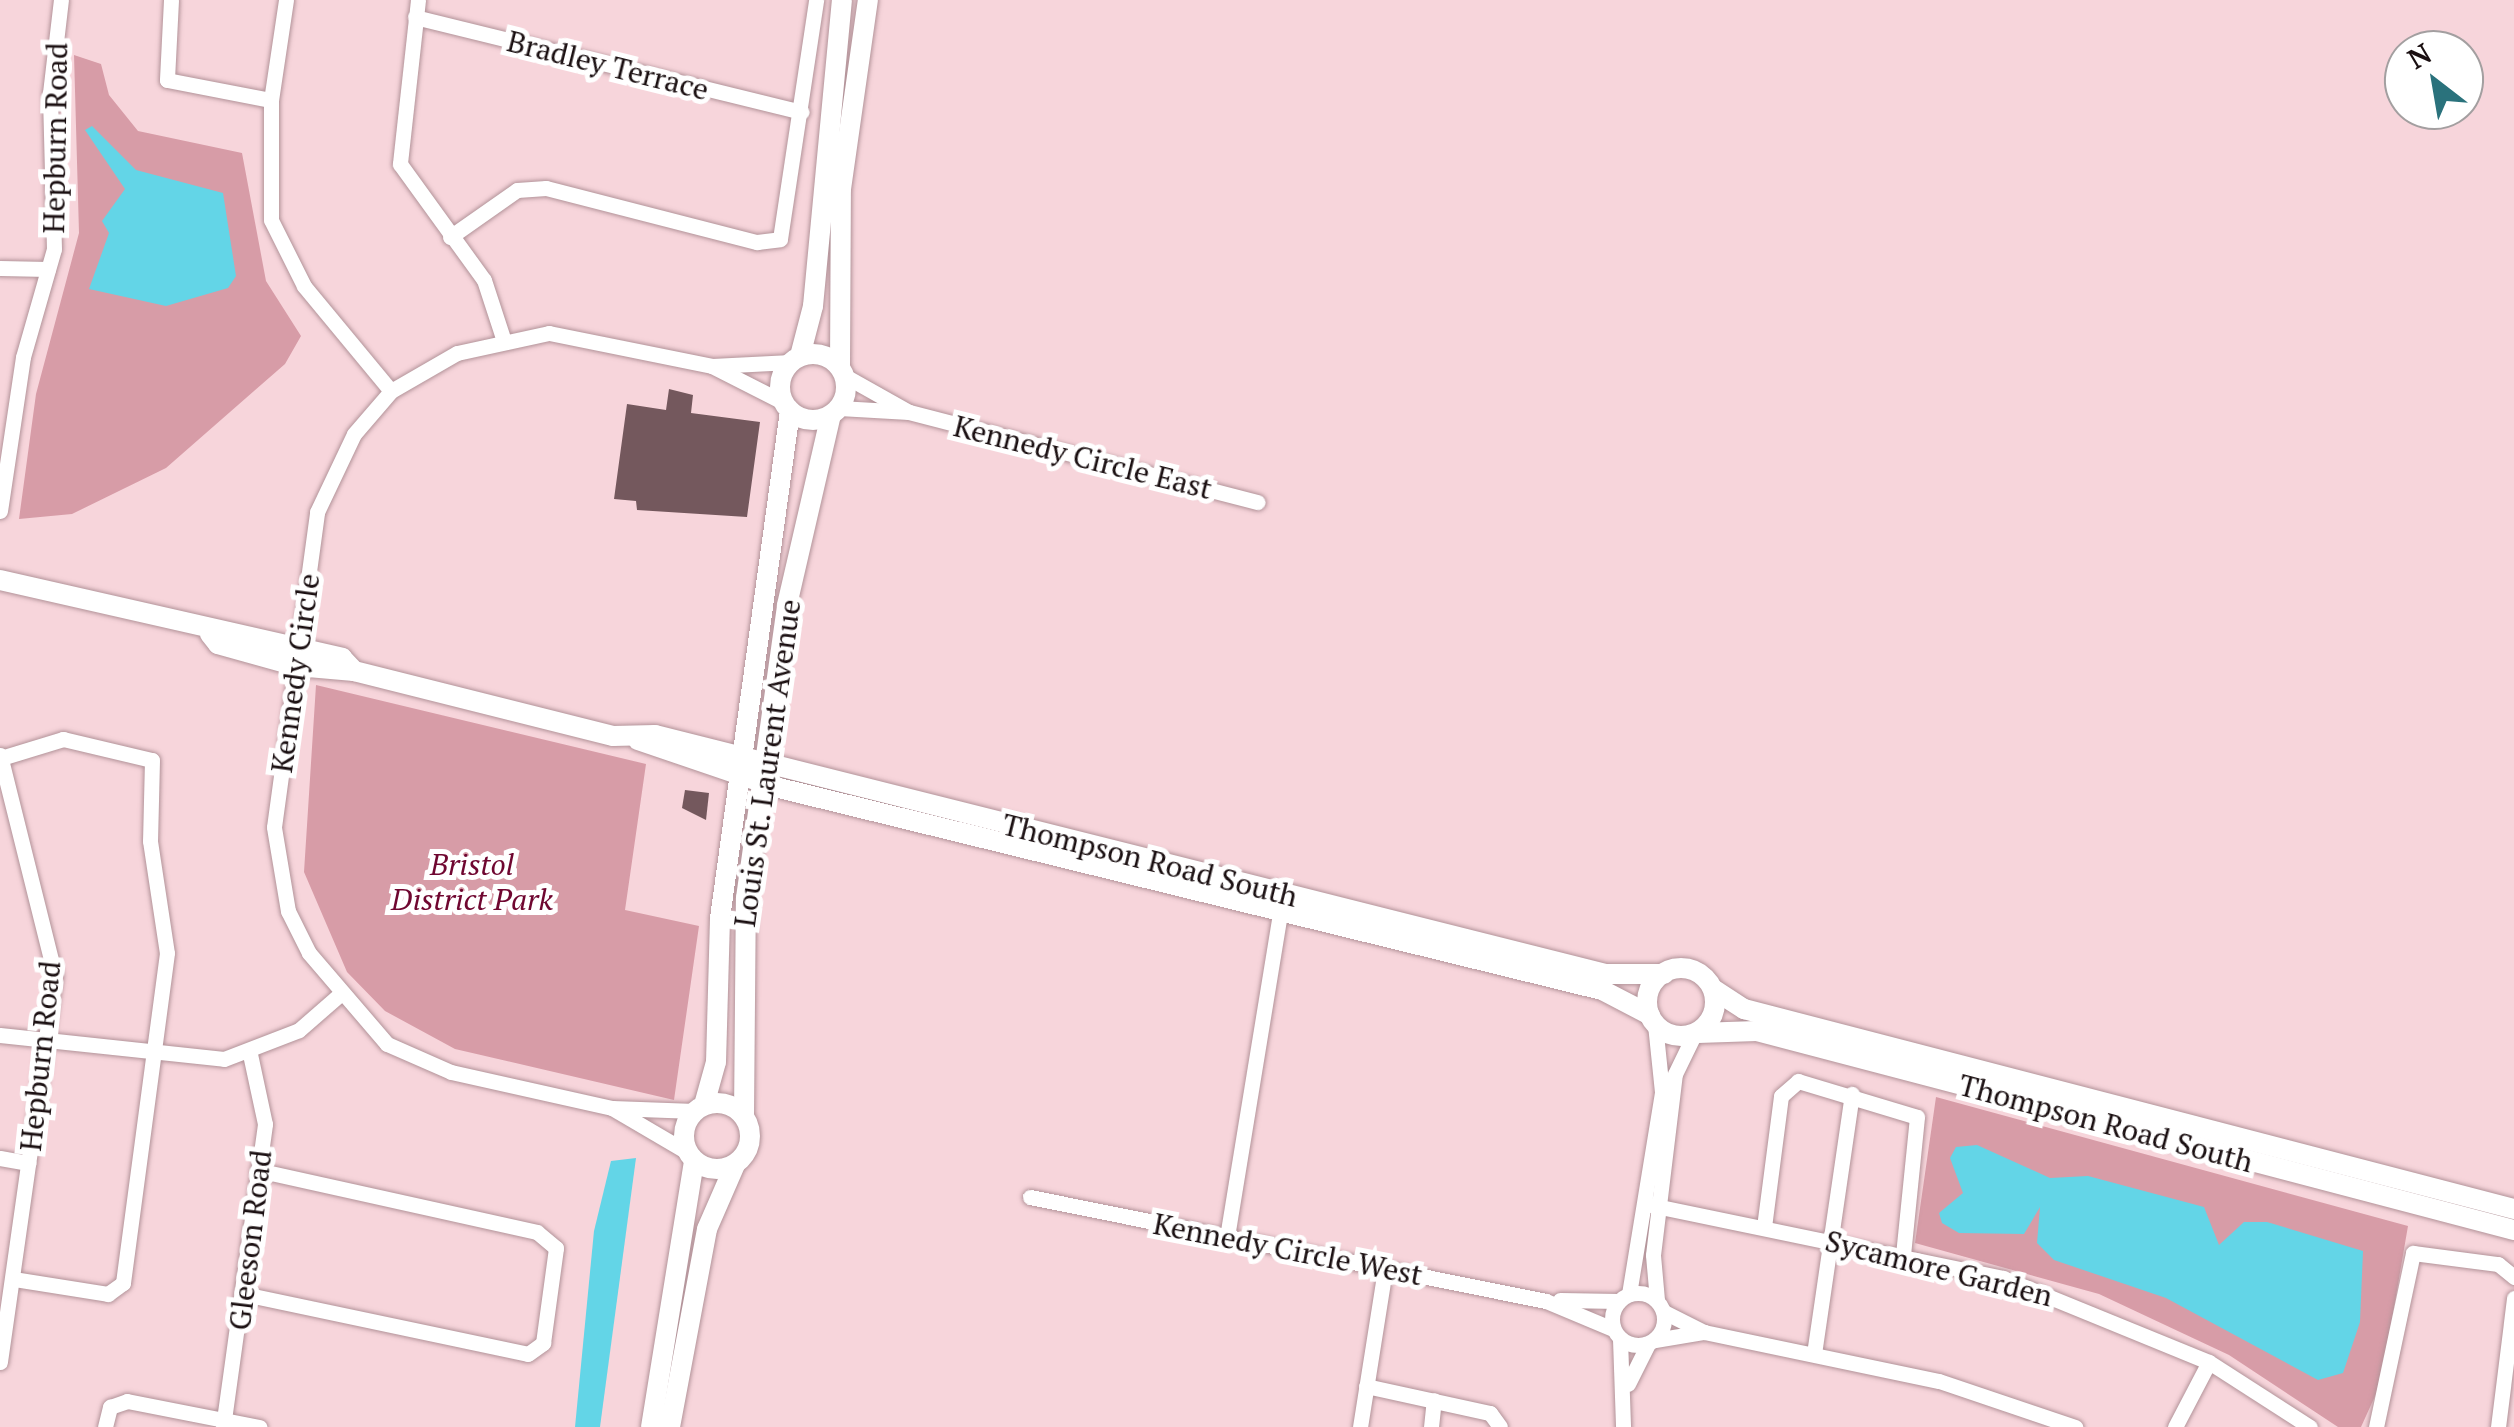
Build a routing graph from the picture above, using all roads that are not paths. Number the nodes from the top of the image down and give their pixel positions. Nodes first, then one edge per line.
1 (61, 0) edge
2 (171, 0) edge
3 (286, 0) edge
4 (816, 0) edge
5 (842, 0) edge
6 (868, 0) edge
7 (416, 8) edge
8 (271, 100) junction
9 (802, 112) junction
10 (450, 236) junction
11 (0, 268) edge
12 (48, 269) junction
13 (503, 338) junction
14 (795, 359) junction
15 (712, 366) junction
16 (842, 371) junction
17 (391, 391) junction
18 (786, 407) junction
19 (835, 411) junction
20 (908, 412) junction
21 (1258, 502) dead end
22 (0, 511) edge
23 (0, 580) edge
24 (298, 657) junction
25 (0, 756) edge
26 (741, 768) junction
27 (764, 774) junction
28 (1280, 913) junction
29 (1664, 974) junction
30 (1713, 989) junction
31 (338, 996) junction
32 (1653, 1020) junction
33 (0, 1034) edge
34 (1695, 1035) junction
35 (46, 1040) junction
36 (250, 1054) junction
37 (156, 1055) junction
38 (1852, 1094) junction
39 (612, 1108) junction
40 (699, 1108) junction
41 (744, 1116) junction
42 (690, 1156) junction
43 (0, 1158) edge
44 (29, 1163) junction
45 (735, 1165) junction
46 (258, 1170) junction
47 (1030, 1196) dead end
48 (1653, 1205) junction
49 (2514, 1208) edge
50 (1764, 1228) junction
51 (2514, 1230) edge
52 (1227, 1237) junction
53 (1833, 1241) junction
54 (1903, 1255) junction
55 (1385, 1270) junction
56 (2514, 1277) edge
57 (14, 1280) junction
58 (244, 1294) junction
59 (1624, 1297) junction
60 (2514, 1298) edge
61 (1546, 1301) junction
62 (1660, 1306) junction
63 (1704, 1332) junction
64 (1617, 1334) junction
65 (1651, 1342) junction
66 (1814, 1354) junction
67 (0, 1362) edge
68 (2209, 1362) junction
69 (1628, 1384) junction
70 (1366, 1386) junction
71 (1434, 1400) junction
72 (2037, 1420) edge
73 (224, 1423) edge
74 (104, 1427) edge
75 (259, 1427) edge
76 (651, 1427) edge
77 (670, 1427) edge
78 (1360, 1427) edge
79 (1430, 1427) edge
80 (1500, 1427) edge
81 (1622, 1427) edge
82 (2075, 1427) edge
83 (2175, 1427) edge
84 (2310, 1427) edge
85 (2376, 1427) edge
86 (2498, 1427) edge

1 - 12 street, Hepburn Road
2 - 8 street
3 - 8 street
4 - 9 street
5 - 14 main road
6 - 16 main road
7 - 9 street, Bradley Terrace
7 - 10 street
8 - 17 street
9 - 10 street
10 - 13 street
11 - 12 street
12 - 22 street, Hepburn Road
13 - 15 street, Kennedy Circle
13 - 17 street, Kennedy Circle
14 - 15 street, Kennedy Circle
14 - 16 main road
14 - 18 main road
15 - 18 street, Kennedy Circle
16 - 19 main road
16 - 20 street, Kennedy Circle East
17 - 24 street, Kennedy Circle
18 - 19 main road
18 - 26 main road, Louis St. Laurent Avenue
19 - 20 street, Kennedy Circle East
19 - 27 main road, Louis St. Laurent Avenue
20 - 21 street, Kennedy Circle East
23 - 24 main road, Thompson Road South
24 - 26 main road, Thompson Road South
24 - 31 street, Kennedy Circle
25 - 35 street, Hepburn Road
25 - 37 street
26 - 27 main road, Thompson Road South
26 - 40 main road, Louis St. Laurent Avenue
27 - 28 main road, Thompson Road South
27 - 29 main road, Thompson Road South
27 - 41 main road, Louis St. Laurent Avenue
28 - 32 main road, Thompson Road South
28 - 52 street
29 - 30 main road
29 - 32 main road
30 - 34 main road
30 - 49 main road, Thompson Road South
31 - 36 street
31 - 39 street, Kennedy Circle
32 - 34 main road
32 - 48 street
33 - 35 street
34 - 48 street
34 - 51 main road, Thompson Road South
35 - 37 street
35 - 44 street, Hepburn Road
36 - 37 street
36 - 46 street, Gleeson Road
37 - 57 street
38 - 50 street
38 - 53 street
38 - 54 street
39 - 40 street, Kennedy Circle
39 - 42 street, Kennedy Circle
40 - 41 main road
40 - 42 main road
41 - 45 main road
42 - 45 main road
42 - 76 main road
43 - 44 street
44 - 57 street, Hepburn Road
45 - 77 main road
46 - 58 street, Gleeson Road
46 - 58 street
47 - 52 street, Kennedy Circle West
48 - 50 street, Sycamore Garden
48 - 59 street
48 - 62 street
50 - 53 street, Sycamore Garden
52 - 55 street, Kennedy Circle West
53 - 54 street, Sycamore Garden
53 - 66 street
54 - 68 street, Sycamore Garden
55 - 61 street, Kennedy Circle West
55 - 70 street
56 - 85 street
57 - 67 street, Hepburn Road
58 - 73 street, Gleeson Road
59 - 61 street, Kennedy Circle West
59 - 62 street, Kennedy Circle West
59 - 64 street
60 - 86 street
61 - 64 street, Kennedy Circle West
62 - 63 street
62 - 65 street
63 - 65 street
63 - 66 street
64 - 65 street, Kennedy Circle West
64 - 69 street
65 - 69 street
66 - 72 street
68 - 83 street
68 - 84 street, Sycamore Garden
69 - 81 street
70 - 71 street
70 - 78 street
71 - 79 street
71 - 80 street
72 - 82 street
73 - 74 street
73 - 75 street

